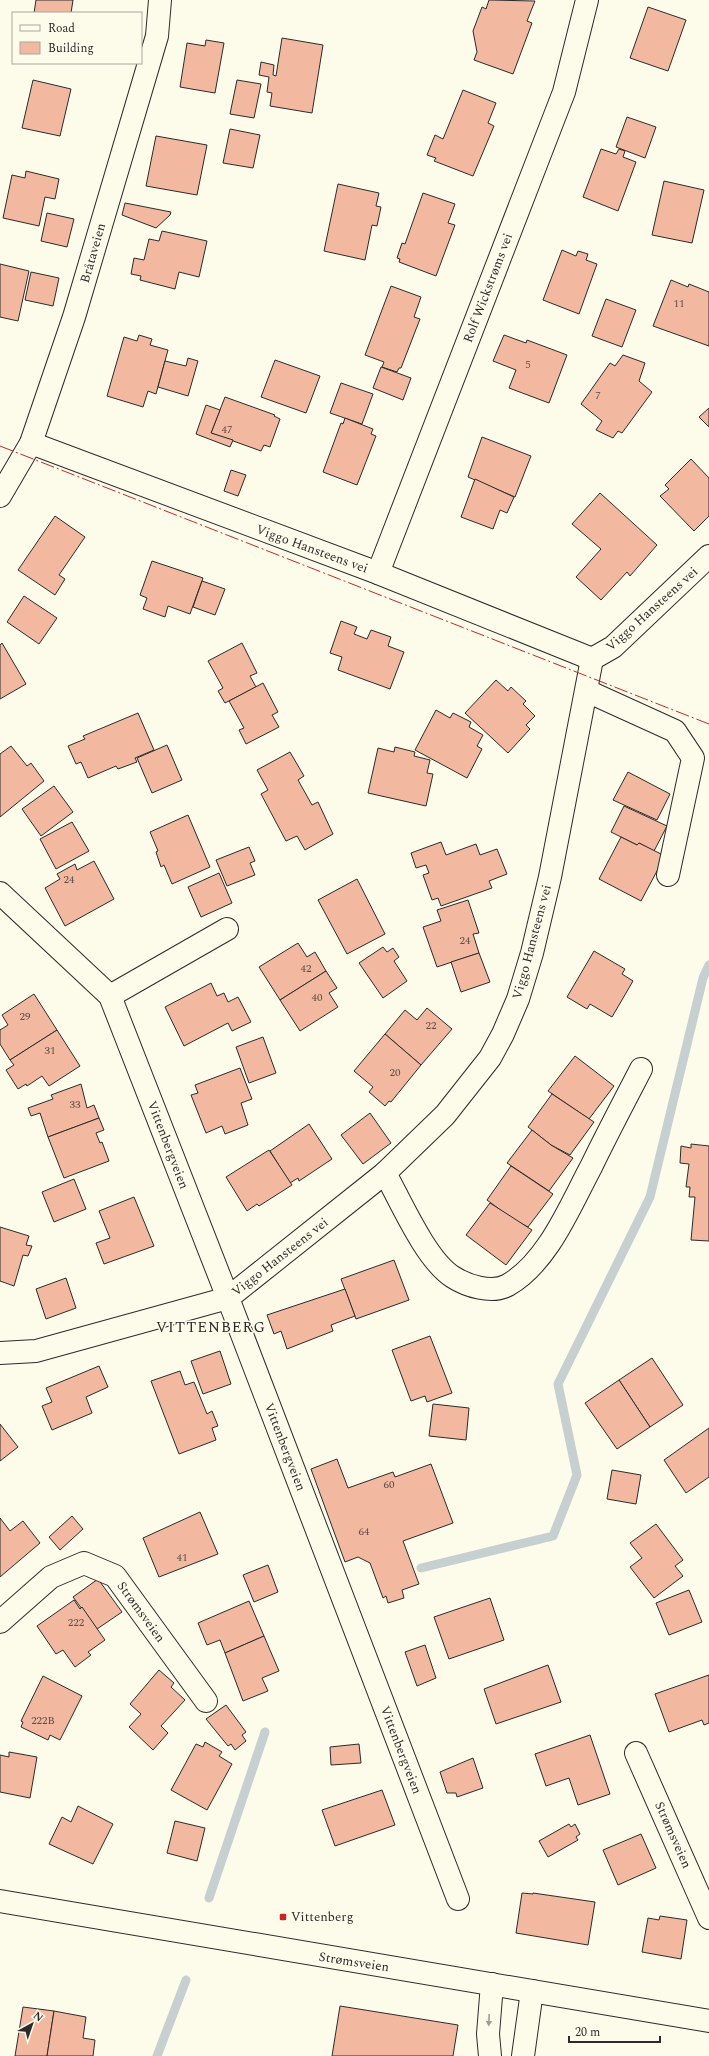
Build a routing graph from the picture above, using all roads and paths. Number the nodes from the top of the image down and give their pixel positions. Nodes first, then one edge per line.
1 (160, 0) edge
2 (587, 0) edge
3 (31, 443) junction
4 (0, 496) edge
5 (709, 556) edge
6 (378, 573) junction
7 (592, 659) junction
8 (587, 692) junction
9 (668, 876) dead end
10 (0, 893) edge
11 (227, 929) dead end
12 (110, 996) junction
13 (641, 1069) dead end
14 (385, 1173) junction
15 (228, 1298) junction
16 (0, 1353) edge
17 (0, 1622) edge
18 (206, 1701) dead end
19 (636, 1753) dead end
20 (458, 1899) dead end
21 (0, 1901) edge
22 (709, 1918) edge
23 (492, 1984) junction
24 (532, 1991) junction
25 (709, 2021) edge
26 (490, 2056) edge
27 (523, 2056) edge

1 - 3 street, Bråtaveien
2 - 6 street, Rolf Wickstrøms vei
3 - 4 street, Bråtaveien
3 - 6 street, Viggo Hansteens vei
5 - 7 street, Viggo Hansteens vei
6 - 7 street, Viggo Hansteens vei
7 - 8 street, Viggo Hansteens vei
8 - 9 street
8 - 14 street, Viggo Hansteens vei
10 - 12 street, Vittenbergveien
11 - 12 street
12 - 15 street, Vittenbergveien
13 - 14 street
14 - 15 street, Viggo Hansteens vei
15 - 16 street, Viggo Hansteens vei
15 - 20 street, Vittenbergveien
17 - 18 street, Strømsveien
19 - 22 street, Strømsveien
21 - 23 street, Strømsveien
23 - 24 street, Strømsveien
23 -> 26 street
24 - 25 street, Strømsveien
24 - 27 street

